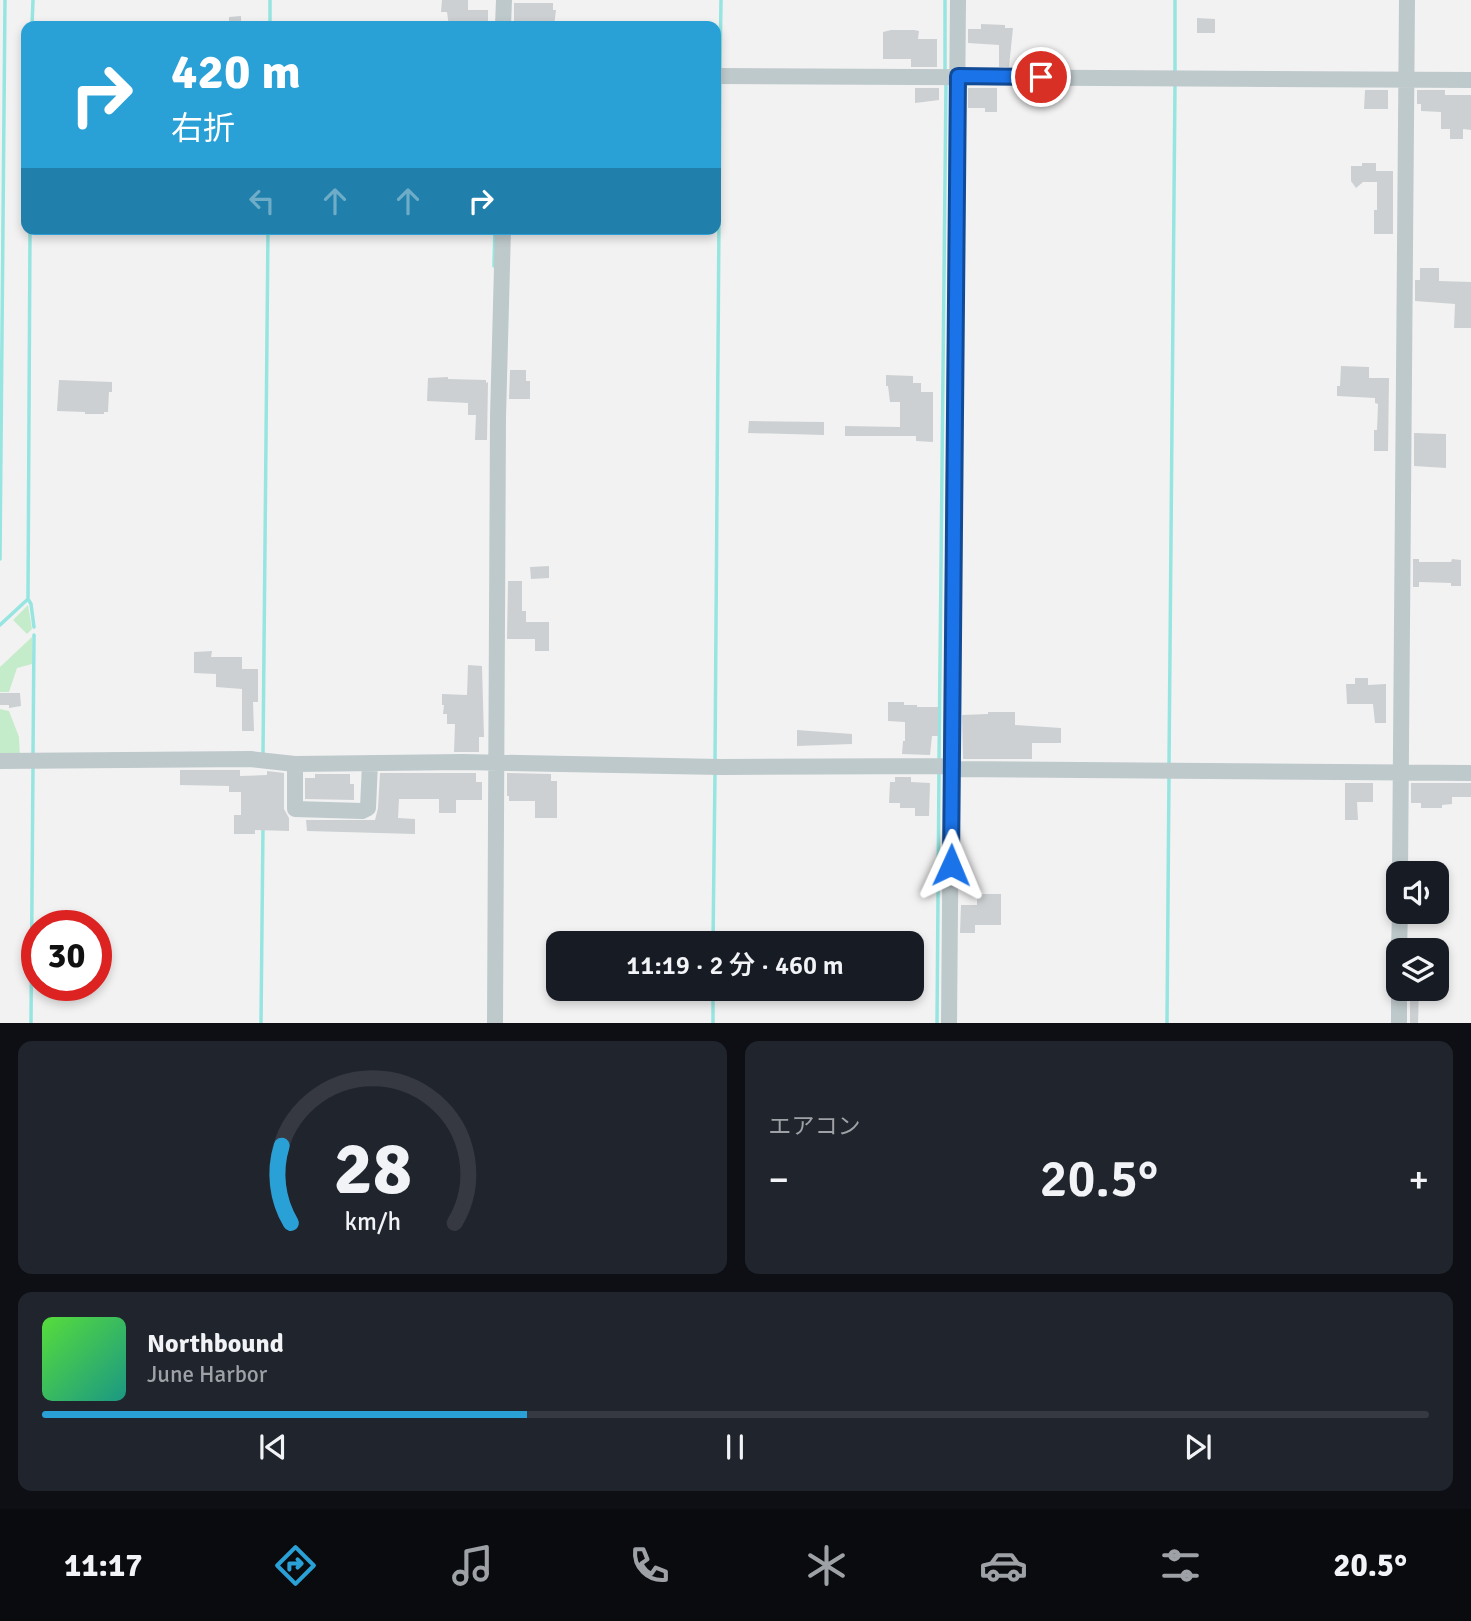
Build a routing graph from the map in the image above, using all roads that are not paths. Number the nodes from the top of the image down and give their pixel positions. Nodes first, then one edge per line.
1 (504, 0) edge
2 (958, 0) edge
3 (1407, 0) edge
4 (503, 21) edge
5 (721, 76) edge
6 (958, 76) junction
7 (1406, 80) junction
8 (1471, 80) edge
9 (503, 235) edge
10 (0, 761) edge
11 (370, 763) junction
12 (496, 763) junction
13 (295, 764) junction
14 (945, 767) junction
15 (1402, 773) junction
16 (1471, 773) edge
17 (1400, 861) edge
18 (1399, 1001) edge
19 (495, 1023) edge
20 (949, 1023) edge
21 (1399, 1023) edge

1 - 4 street
2 - 6 street
3 - 7 street
5 - 6 street
6 - 7 street
6 - 14 street
7 - 8 street
7 - 15 street
9 - 12 street
10 - 13 street
11 - 12 street
11 - 13 street
11 - 13 street
12 - 14 street
12 - 19 street
14 - 15 street
14 - 20 street
15 - 16 street
15 - 17 street
18 - 21 street

